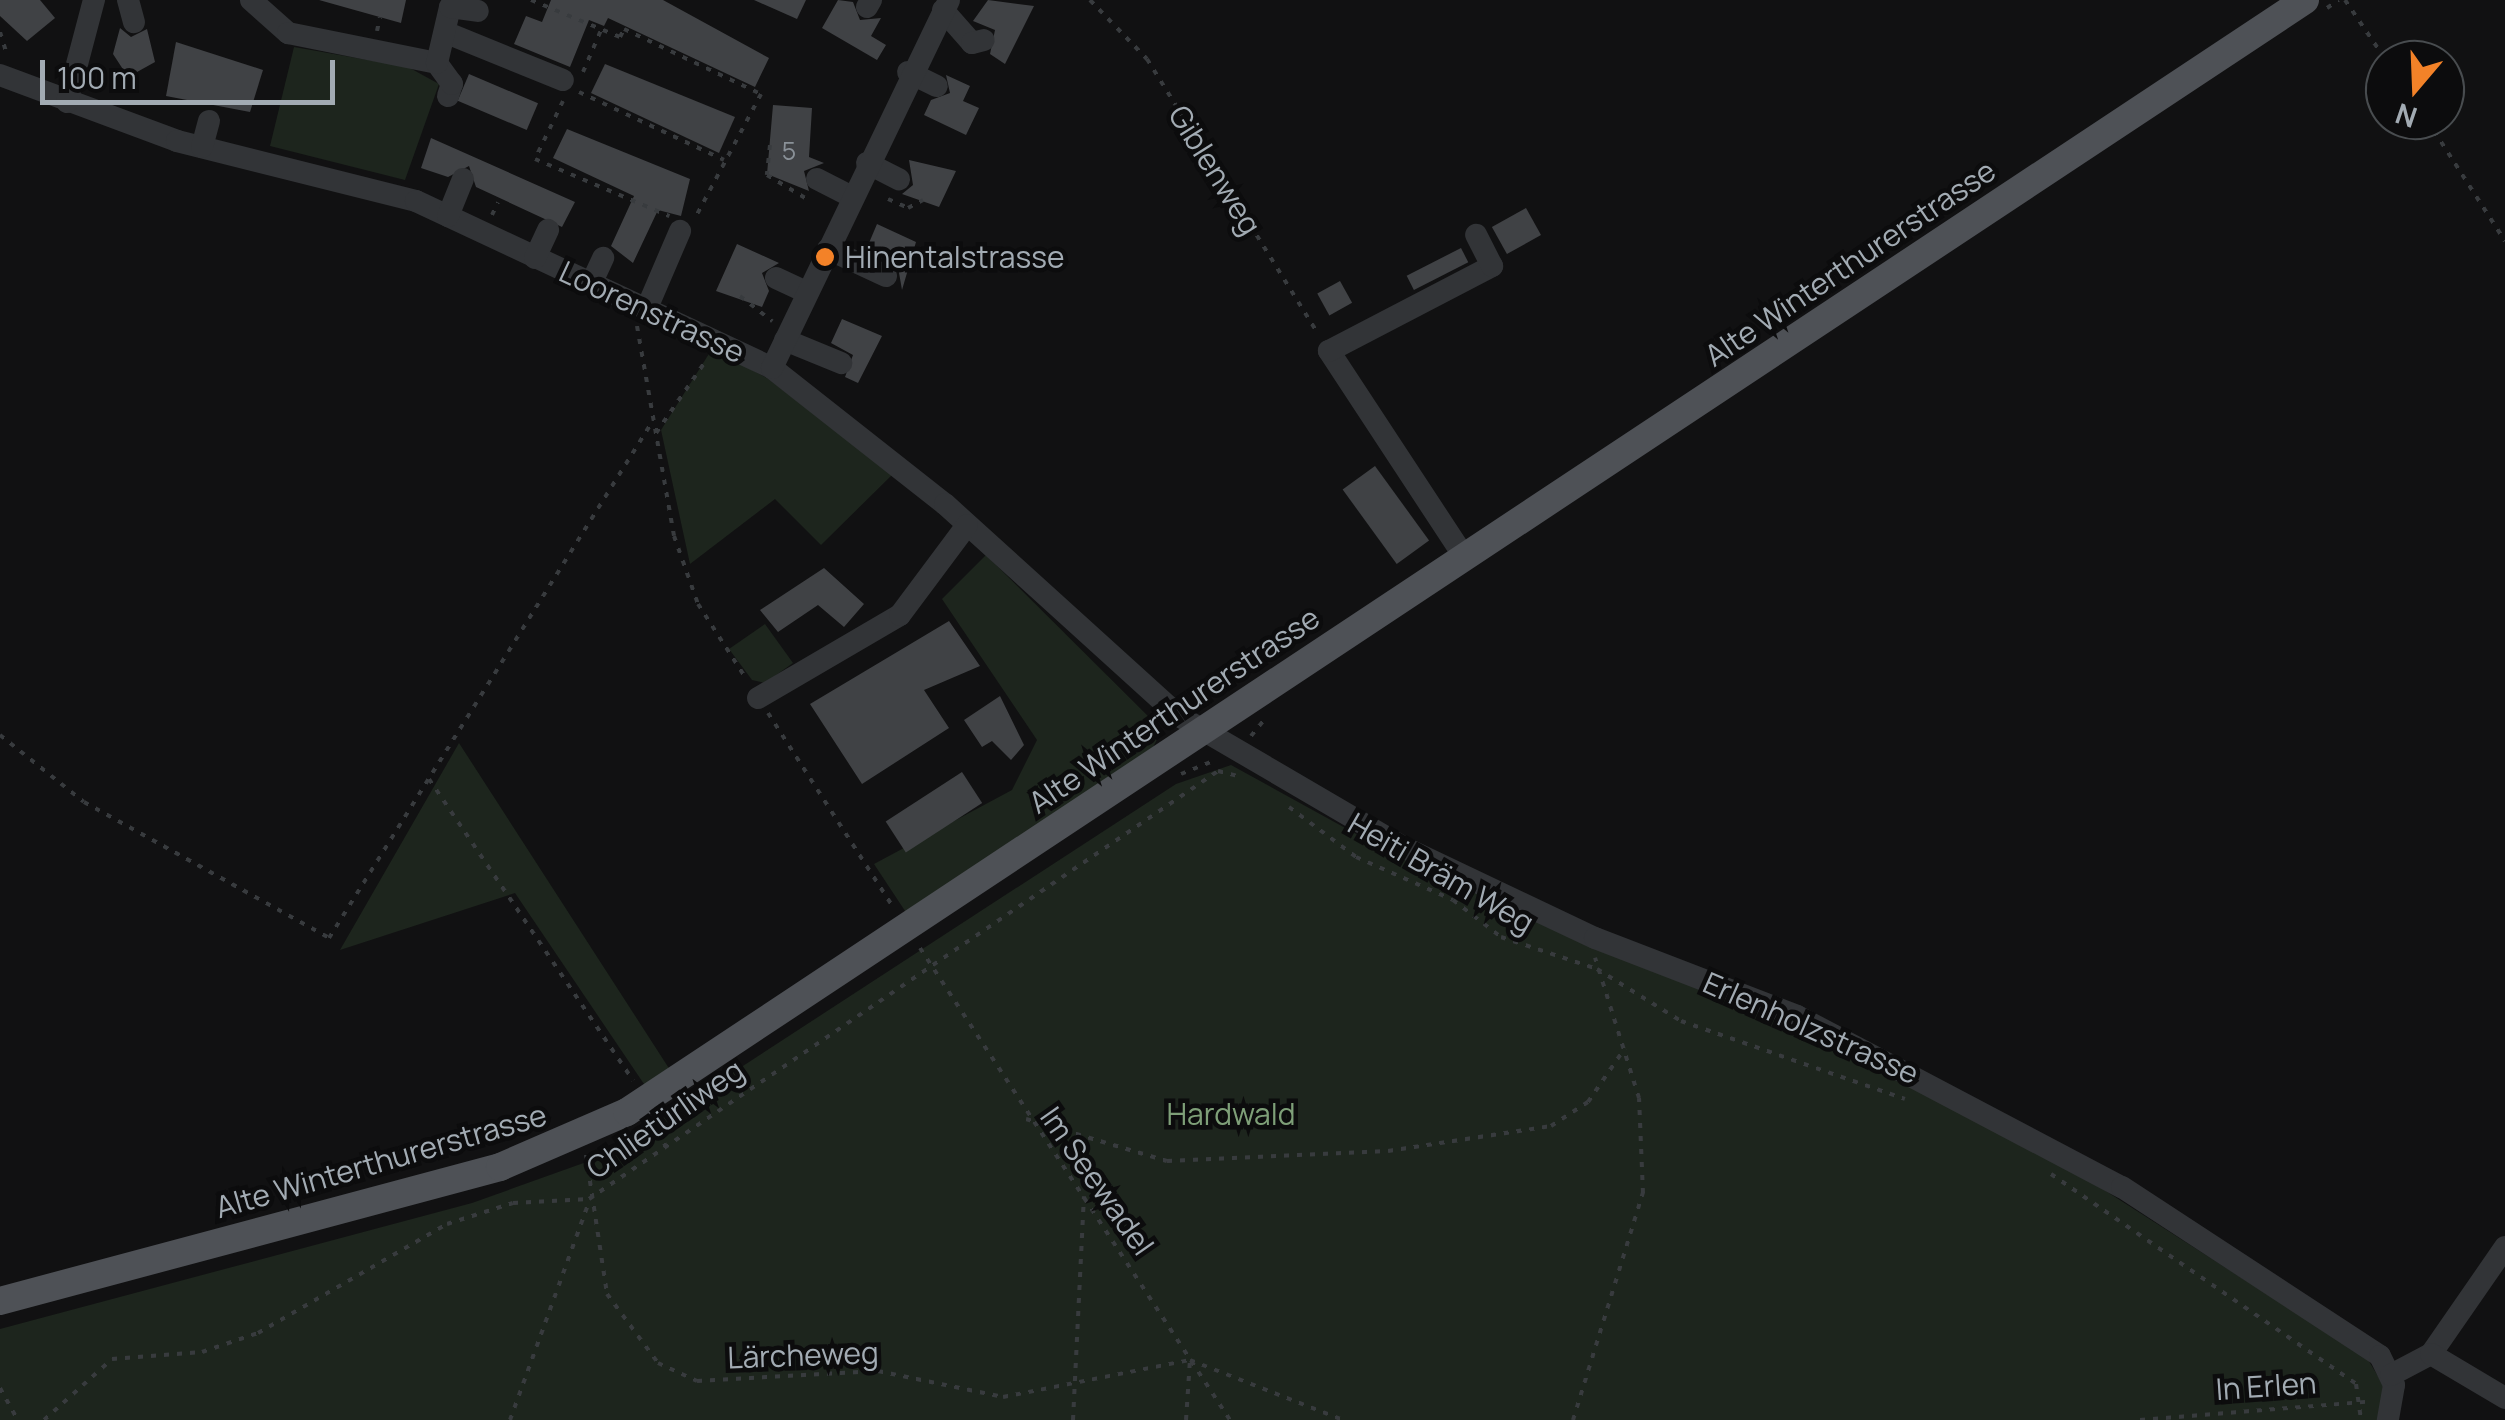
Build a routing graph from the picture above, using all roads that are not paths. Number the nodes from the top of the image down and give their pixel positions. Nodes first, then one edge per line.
1 (94, 0) edge
2 (251, 0) edge
3 (2304, 0) edge
4 (946, 5) edge
5 (478, 11) dead end
6 (447, 33) junction
7 (984, 40) dead end
8 (437, 63) junction
9 (908, 72) junction
10 (0, 75) edge
11 (575, 85) road end
12 (938, 86) dead end
13 (448, 96) dead end
14 (67, 102) junction
15 (208, 121) dead end
16 (202, 147) junction
17 (867, 164) junction
18 (462, 179) dead end
19 (817, 179) dead end
20 (898, 179) dead end
21 (852, 197) junction
22 (448, 216) junction
23 (681, 225) road end
24 (548, 230) dead end
25 (1476, 235) dead end
26 (828, 250) junction
27 (535, 258) junction
28 (603, 258) dead end
29 (886, 276) dead end
30 (776, 278) dead end
31 (590, 284) junction
32 (808, 293) junction
33 (640, 305) junction
34 (783, 332) junction
35 (841, 364) dead end
36 (772, 368) junction
37 (967, 524) junction
38 (1465, 558) junction
39 (758, 698) dead end
40 (1202, 729) junction
41 (2505, 1248) edge
42 (0, 1301) edge
43 (2432, 1354) junction
44 (2391, 1397) edge
45 (2505, 1398) edge

1 - 14 street
2 - 8 street
3 - 38 main road, Alte Winterthurerstrasse
4 - 7 street
4 - 9 street
5 - 6 street
6 - 8 street
6 - 11 street
8 - 13 street
9 - 12 street
9 - 17 street
10 - 14 street, Loorenstrasse
14 - 16 street, Loorenstrasse
15 - 16 street
16 - 22 street, Loorenstrasse
17 - 20 street
17 - 21 street
18 - 22 street
19 - 21 street
21 - 26 street
22 - 27 street, Loorenstrasse
23 - 33 street
24 - 27 street
25 - 38 street
26 - 29 street
26 - 32 street
27 - 31 street, Loorenstrasse
28 - 31 street
30 - 32 street
31 - 33 street, Loorenstrasse
32 - 34 street
33 - 36 street, Loorenstrasse
34 - 35 street
34 - 36 street
36 - 37 street, Loorenstrasse
37 - 39 street
37 - 40 street, Loorenstrasse
38 - 40 main road, Alte Winterthurerstrasse
40 - 42 main road, Alte Winterthurerstrasse
40 - 44 street, Erlenholzstrasse
41 - 43 street
43 - 44 street
43 - 45 street

